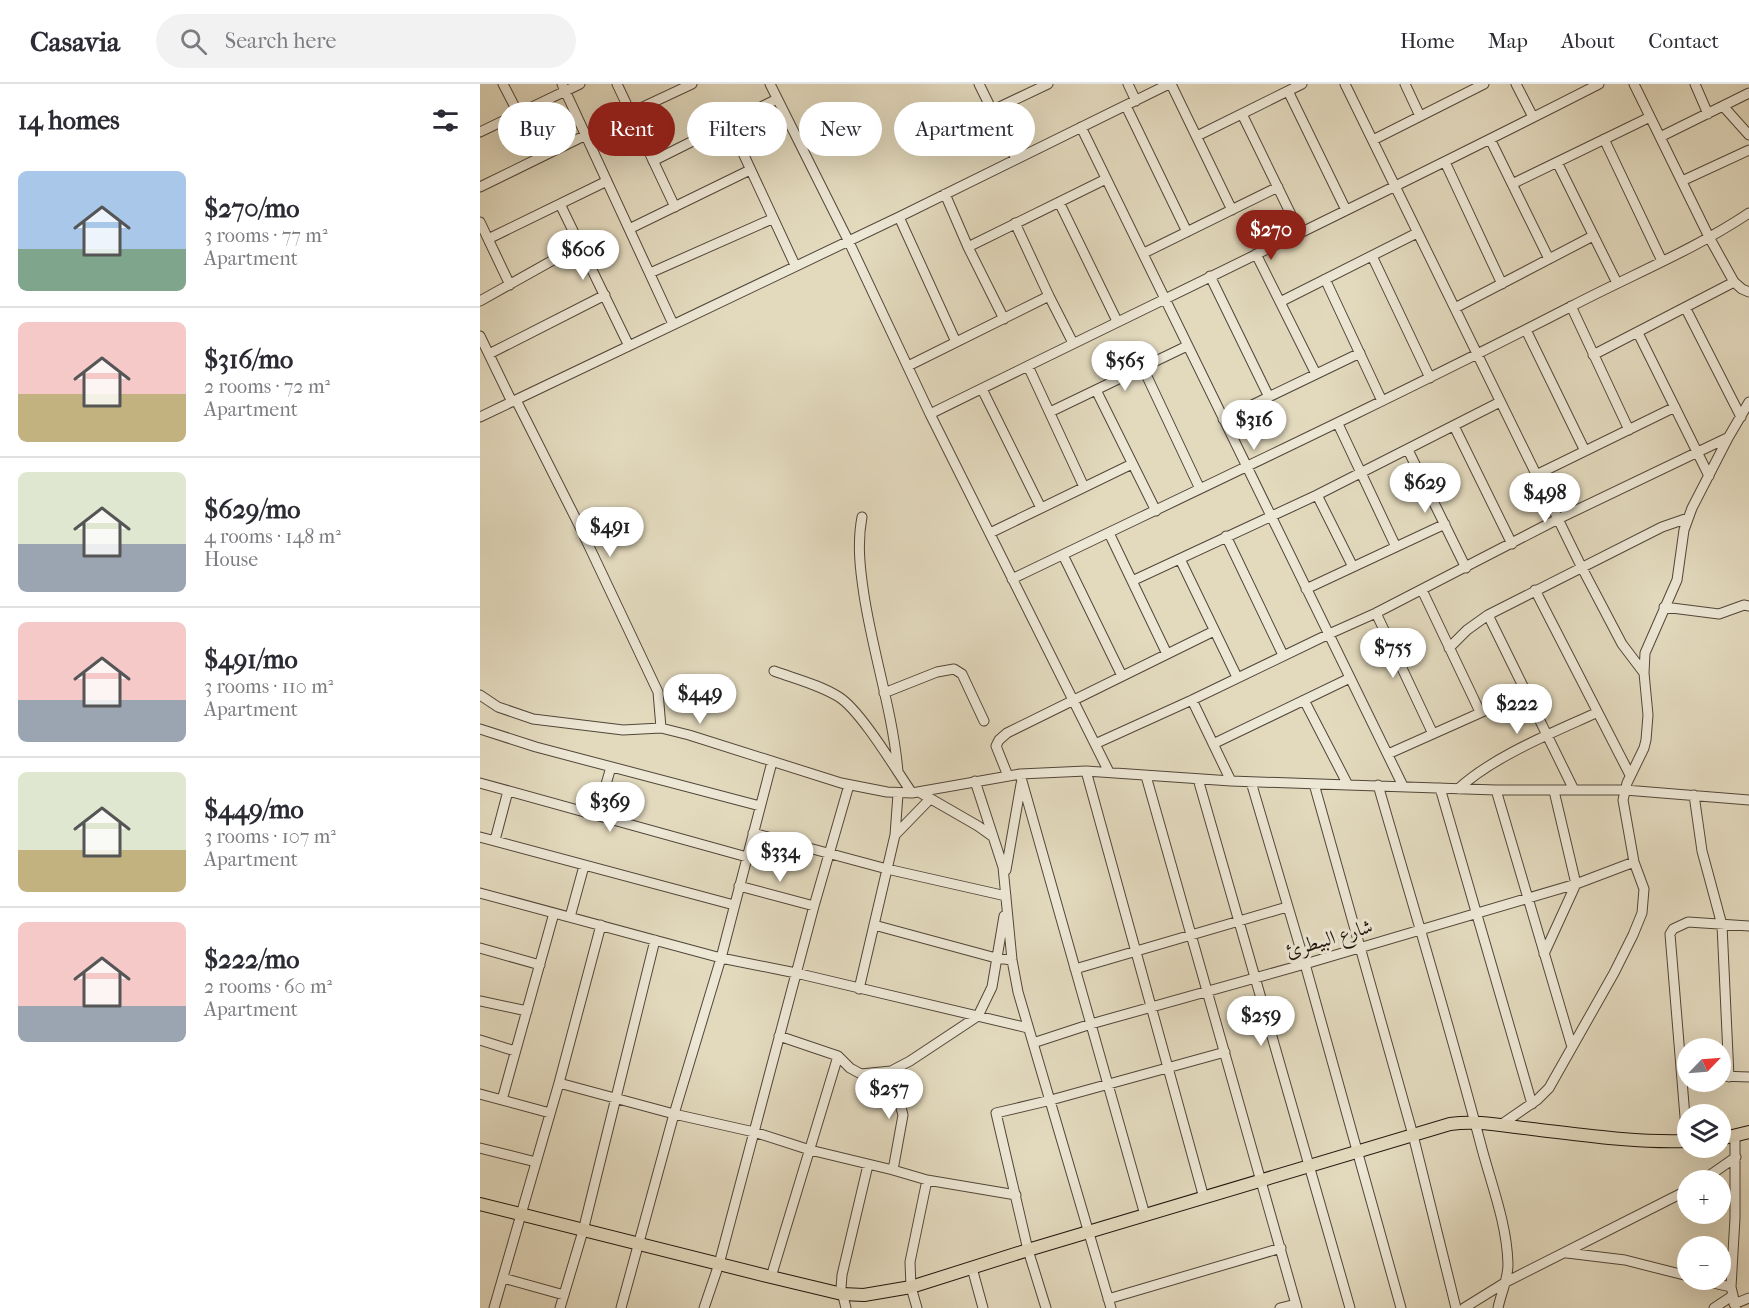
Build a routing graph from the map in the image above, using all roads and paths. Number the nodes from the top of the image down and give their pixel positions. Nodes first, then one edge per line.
1 (503, 84) edge
2 (580, 84) edge
3 (617, 84) edge
4 (692, 84) edge
5 (770, 84) edge
6 (979, 84) edge
7 (1048, 84) edge
8 (1128, 84) edge
9 (1170, 84) edge
10 (1302, 84) edge
11 (1346, 84) edge
12 (1405, 84) edge
13 (1484, 84) edge
14 (1516, 84) edge
15 (1575, 84) edge
16 (1599, 84) edge
17 (1634, 84) edge
18 (1695, 84) edge
19 (563, 88) edge
20 (1464, 88) edge
21 (1288, 91) junction
22 (1749, 93) edge
23 (1580, 94) junction
24 (777, 99) junction
25 (1136, 101) junction
26 (512, 102) edge
27 (538, 102) edge
28 (625, 102) edge
29 (654, 102) edge
30 (771, 102) edge
31 (987, 102) edge
32 (1010, 102) edge
33 (1126, 106) junction
34 (1723, 106) junction
35 (1242, 114) junction
36 (1708, 114) junction
37 (1420, 116) junction
38 (1533, 117) junction
39 (1650, 117) junction
40 (498, 123) edge
41 (1081, 127) junction
42 (480, 132) edge
43 (586, 135) junction
44 (1749, 135) edge
45 (1197, 136) junction
46 (1660, 136) junction
47 (1490, 139) junction
48 (1604, 139) junction
49 (1373, 140) junction
50 (687, 144) edge
51 (1749, 150) edge
52 (651, 156) edge
53 (744, 156) edge
54 (1014, 156) edge
55 (1016, 159) junction
56 (653, 161) junction
57 (1445, 162) junction
58 (1557, 162) junction
59 (750, 170) junction
60 (1106, 179) junction
61 (607, 181) junction
62 (1682, 181) junction
63 (1512, 184) junction
64 (1395, 186) junction
65 (480, 187) edge
66 (1278, 187) junction
67 (945, 194) junction
68 (1059, 202) junction
69 (560, 204) junction
70 (675, 207) junction
71 (1232, 210) junction
72 (1346, 210) junction
73 (1749, 213) edge
74 (899, 217) junction
75 (772, 219) junction
76 (480, 222) edge
77 (1015, 223) junction
78 (629, 229) junction
79 (1187, 232) junction
80 (1300, 233) junction
81 (1417, 233) junction
82 (1593, 236) junction
83 (1709, 237) junction
84 (488, 239) junction
85 (848, 240) junction
86 (580, 245) junction
87 (968, 248) junction
88 (1144, 253) junction
89 (1256, 254) junction
90 (1372, 256) junction
91 (1549, 259) junction
92 (1662, 261) junction
93 (795, 266) junction
94 (651, 273) junction
95 (1210, 276) junction
96 (1325, 279) junction
97 (1734, 282) junction
98 (1617, 283) junction
99 (1502, 284) junction
100 (510, 285) junction
101 (1749, 291) edge
102 (605, 295) junction
103 (1048, 296) junction
104 (1165, 298) junction
105 (480, 302) edge
106 (1280, 302) junction
107 (1571, 306) junction
108 (1455, 308) junction
109 (1686, 309) junction
110 (1004, 318) junction
111 (1117, 321) junction
112 (674, 324) junction
113 (1526, 330) junction
114 (1638, 333) junction
115 (480, 336) edge
116 (956, 342) junction
117 (1073, 343) junction
118 (629, 346) junction
119 (1187, 346) junction
120 (1360, 353) junction
121 (489, 354) junction
122 (1477, 355) junction
123 (1593, 355) junction
124 (908, 366) junction
125 (1028, 366) junction
126 (1143, 368) junction
127 (1316, 374) junction
128 (1430, 378) junction
129 (982, 389) junction
130 (1096, 390) junction
131 (1269, 397) junction
132 (514, 401) junction
133 (1382, 401) junction
134 (1500, 402) junction
135 (1749, 402) edge
136 (1675, 407) junction
137 (1050, 411) junction
138 (930, 414) junction
139 (480, 417) edge
140 (1741, 417) junction
141 (1223, 419) junction
142 (1338, 423) junction
143 (1454, 426) junction
144 (1629, 430) junction
145 (1728, 438) junction
146 (1408, 450) junction
147 (1585, 451) junction
148 (1698, 452) junction
149 (1132, 464) junction
150 (1247, 468) junction
151 (1362, 473) junction
152 (1536, 475) junction
153 (1709, 476) junction
154 (1084, 487) junction
155 (1200, 489) junction
156 (1317, 495) junction
157 (1041, 508) junction
158 (1156, 511) junction
159 (1271, 516) junction
160 (862, 517) dead end
161 (1688, 518) junction
162 (1558, 519) junction
163 (1445, 524) junction
164 (990, 533) junction
165 (1109, 533) junction
166 (1226, 536) junction
167 (1512, 544) junction
168 (1396, 547) junction
169 (1063, 555) junction
170 (1180, 559) junction
171 (1581, 566) junction
172 (1353, 567) junction
173 (1466, 568) junction
174 (1012, 579) junction
175 (1131, 580) junction
176 (1306, 589) junction
177 (1535, 590) junction
178 (1422, 591) junction
179 (1749, 606) edge
180 (1664, 607) junction
181 (1376, 613) junction
182 (1488, 615) junction
183 (1214, 632) junction
184 (1329, 634) junction
185 (1449, 648) junction
186 (1167, 654) junction
187 (1283, 655) junction
188 (774, 671) dead end
189 (1644, 673) junction
190 (1122, 676) junction
191 (1237, 677) junction
192 (1350, 678) junction
193 (1527, 692) junction
194 (884, 693) junction
195 (480, 695) edge
196 (1073, 700) junction
197 (1192, 700) junction
198 (1304, 700) junction
199 (1480, 712) junction
200 (1596, 713) junction
201 (984, 722) dead end
202 (661, 728) junction
203 (480, 729) edge
204 (1433, 734) junction
205 (1548, 734) junction
206 (1095, 744) junction
207 (1213, 744) junction
208 (1388, 754) junction
209 (772, 762) junction
210 (611, 767) junction
211 (1086, 771) junction
212 (897, 772) junction
213 (1109, 772) junction
214 (1008, 776) junction
215 (1146, 776) junction
216 (1629, 776) junction
217 (1021, 778) junction
218 (1198, 779) junction
219 (975, 781) junction
220 (1231, 781) junction
221 (1251, 782) junction
222 (480, 783) edge
223 (1314, 784) junction
224 (849, 785) junction
225 (1348, 785) junction
226 (1378, 785) junction
227 (1403, 786) junction
228 (1440, 788) junction
229 (1458, 789) junction
230 (1496, 790) junction
231 (1574, 790) junction
232 (1625, 790) junction
233 (508, 791) junction
234 (1554, 791) junction
235 (915, 793) junction
236 (898, 794) junction
237 (1694, 795) junction
238 (930, 799) junction
239 (1749, 800) edge
240 (760, 807) junction
241 (597, 815) junction
242 (753, 833) junction
243 (895, 835) junction
244 (480, 837) edge
245 (994, 838) junction
246 (495, 840) junction
247 (829, 853) junction
248 (747, 857) junction
249 (1634, 862) junction
250 (584, 866) junction
251 (887, 869) junction
252 (1005, 880) junction
253 (1576, 884) junction
254 (740, 886) junction
255 (480, 892) edge
256 (1527, 898) junction
257 (1006, 900) junction
258 (734, 905) junction
259 (814, 906) junction
260 (1287, 907) junction
261 (554, 913) junction
262 (1477, 913) junction
263 (570, 917) junction
264 (1238, 923) junction
265 (601, 925) junction
266 (874, 925) junction
267 (1722, 925) junction
268 (1749, 926) edge
269 (1420, 929) junction
270 (1190, 935) junction
271 (655, 940) junction
272 (480, 948) edge
273 (1359, 948) junction
274 (1135, 952) junction
275 (1544, 954) junction
276 (721, 958) junction
277 (996, 958) junction
278 (1012, 960) junction
279 (1305, 964) junction
280 (540, 965) junction
281 (1075, 969) junction
282 (796, 974) junction
283 (1255, 979) junction
284 (859, 989) junction
285 (1207, 991) junction
286 (480, 1001) edge
287 (1150, 1007) junction
288 (527, 1011) junction
289 (978, 1016) junction
290 (1091, 1024) junction
291 (1028, 1028) junction
292 (780, 1036) junction
293 (1680, 1038) edge
294 (1724, 1038) edge
295 (480, 1040) edge
296 (1033, 1043) junction
297 (1572, 1047) junction
298 (515, 1051) junction
299 (1225, 1052) junction
300 (838, 1056) junction
301 (1167, 1068) junction
302 (891, 1071) junction
303 (1731, 1076) edge
304 (1749, 1077) edge
305 (559, 1083) junction
306 (1109, 1084) junction
307 (480, 1094) edge
308 (615, 1098) junction
309 (502, 1100) junction
310 (1051, 1101) junction
311 (1532, 1104) junction
312 (550, 1113) junction
313 (674, 1114) junction
314 (1476, 1122) junction
315 (1503, 1124) junction
316 (754, 1132) junction
317 (1749, 1132) edge
318 (1413, 1135) junction
319 (1735, 1136) junction
320 (1731, 1137) edge
321 (1677, 1141) edge
322 (480, 1148) edge
323 (810, 1150) junction
324 (1358, 1152) junction
325 (1736, 1157) junction
326 (536, 1162) junction
327 (868, 1165) junction
328 (1309, 1167) junction
329 (893, 1170) junction
330 (1717, 1170) edge
331 (927, 1180) junction
332 (1260, 1181) junction
333 (1016, 1195) junction
334 (1677, 1196) edge
335 (1204, 1198) junction
336 (480, 1204) edge
337 (521, 1214) junction
338 (1145, 1215) junction
339 (583, 1231) junction
340 (1088, 1232) junction
341 (639, 1244) junction
342 (1281, 1248) junction
343 (1028, 1250) junction
344 (1567, 1253) junction
345 (719, 1264) junction
346 (972, 1268) junction
347 (1677, 1273) edge
348 (771, 1277) junction
349 (502, 1278) junction
350 (1506, 1282) junction
351 (911, 1287) junction
352 (1717, 1290) edge
353 (842, 1294) junction
354 (564, 1295) junction
355 (1749, 1298) edge
356 (1733, 1299) edge
357 (1109, 1304) edge
358 (1297, 1306) edge
359 (494, 1308) edge
360 (560, 1308) edge
361 (621, 1308) edge
362 (704, 1308) edge
363 (846, 1308) edge
364 (917, 1308) edge
365 (983, 1308) edge
366 (1046, 1308) edge
367 (1280, 1308) edge
368 (1350, 1308) edge
369 (1401, 1308) edge
370 (1456, 1308) edge
371 (1464, 1308) edge
372 (1498, 1308) edge
373 (1714, 1308) edge

1 - 26 street
2 - 19 street
3 - 28 street
4 - 29 street
5 - 24 street
6 - 31 street
7 - 32 street
8 - 25 street
9 - 25 street
9 - 45 street
10 - 21 street
11 - 49 street
12 - 37 street
13 - 20 street
14 - 38 street
15 - 23 street
16 - 23 street
17 - 39 street
18 - 36 street
19 - 27 street
19 - 43 street
20 - 37 street
21 - 35 street
21 - 72 street
22 - 34 street
23 - 38 street
24 - 30 street
24 - 85 street
25 - 33 street
33 - 41 street
33 - 79 street
34 - 36 street
34 - 44 street
35 - 45 street
35 - 66 street
36 - 46 street
37 - 49 street
38 - 47 street
39 - 46 street
39 - 48 street
40 - 42 street
41 - 55 street
41 - 60 street
43 - 61 street
43 - 65 street
45 - 71 street
46 - 62 street
47 - 57 street
47 - 63 street
48 - 58 street
48 - 92 street
49 - 64 street
50 - 56 street
51 - 62 street
52 - 56 street
53 - 59 street
54 - 55 street
55 - 67 street
56 - 70 street
57 - 64 street
57 - 99 street
58 - 63 street
58 - 82 street
59 - 70 street
59 - 75 street
60 - 68 street
60 - 88 street
61 - 69 street
61 - 78 street
62 - 83 street
63 - 91 street
64 - 72 street
64 - 81 street
66 - 71 street
66 - 80 street
67 - 74 street
67 - 87 street
68 - 77 street
68 - 111 street
69 - 84 street
69 - 86 street
70 - 78 street
71 - 79 street
72 - 80 street
73 - 83 street
74 - 85 street
74 - 116 street
75 - 93 street
75 - 94 street
76 - 84 street
77 - 87 street
77 - 103 street
78 - 94 street
79 - 88 street
80 - 89 street
81 - 90 street
81 - 108 street
82 - 91 street
82 - 98 street
83 - 92 street
83 - 97 street
84 - 100 street
85 - 93 street
85 - 124 street
86 - 100 street
86 - 102 street
87 - 110 street
88 - 104 street
89 - 95 street
89 - 106 street
90 - 96 street
90 - 128 street
91 - 99 street
92 - 98 street
93 - 112 street
94 - 112 street
95 - 104 street
95 - 131 street
96 - 106 street
96 - 120 street
97 - 101 street
97 - 109 street
98 - 107 street
99 - 108 street
100 - 105 street
102 - 118 street
102 - 121 street
103 - 110 street
103 - 117 street
104 - 111 street
104 - 119 street
106 - 127 street
107 - 113 street
107 - 123 street
108 - 122 street
109 - 114 street
109 - 140 street
110 - 116 street
111 - 117 street
112 - 118 street
113 - 122 street
113 - 147 street
114 - 123 street
114 - 136 street
115 - 121 street
116 - 124 street
117 - 125 street
118 - 132 street
119 - 126 street
119 - 141 street
120 - 127 street
120 - 133 street
121 - 132 street
122 - 128 street
122 - 134 street
123 - 144 street
124 - 138 street
125 - 129 street
125 - 137 street
126 - 130 street
126 - 155 street
127 - 131 street
128 - 133 street
129 - 138 street
129 - 157 street
130 - 137 street
130 - 149 street
131 - 141 street
132 - 139 street
132 - 202 street
133 - 142 street
134 - 143 street
134 - 152 street
135 - 140 street
136 - 144 street
136 - 148 street
137 - 154 street
138 - 164 street
140 - 145 street
141 - 150 street
142 - 150 street
142 - 151 street
143 - 146 street
143 - 167 street
144 - 147 street
145 - 148 street
145 - 153 street
146 - 151 street
146 - 163 street
147 - 152 street
148 - 153 street
148 - 162 street
149 - 154 street
149 - 158 street
150 - 155 street
150 - 159 street
151 - 156 street
151 - 168 street
152 - 162 street
153 - 161 street
154 - 157 street
155 - 158 street
156 - 159 street
156 - 172 street
157 - 164 street
158 - 165 street
159 - 166 street
159 - 176 street
160 - 194 street
161 - 171 street
161 - 180 street
162 - 167 street
162 - 171 street
163 - 168 street
163 - 173 street
164 - 174 street
165 - 169 street
165 - 175 street
166 - 170 street
166 - 187 street
167 - 173 street
168 - 172 street
169 - 174 street
169 - 190 street
170 - 175 street
170 - 183 street
171 - 177 street
171 - 189 street
172 - 176 street
173 - 178 street
174 - 196 street
175 - 186 street
176 - 184 street
177 - 182 street
177 - 200 street
178 - 181 street
178 - 185 street
179 - 180 street
180 - 189 street
181 - 184 street
181 - 204 street
182 - 185 street
182 - 193 street
183 - 186 street
183 - 191 street
184 - 187 street
184 - 192 street
185 - 199 street
186 - 190 street
187 - 191 street
188 - 212 street
189 - 216 street
190 - 196 street
191 - 197 street
192 - 198 street
192 - 208 street
193 - 199 street
193 - 205 street
194 - 201 street
194 - 212 street
195 - 202 street
196 - 206 street
196 - 214 street
197 - 206 street
197 - 207 street
198 - 207 street
198 - 225 street
199 - 204 street
200 - 205 street
200 - 216 street
202 - 209 street
203 - 210 street
204 - 208 street
205 - 229 street
205 - 231 street
206 - 213 street
207 - 220 street
208 - 227 street
209 - 224 street
209 - 240 street
210 - 240 street
210 - 241 street
211 - 213 street
211 - 217 street
211 - 274 street
212 - 235 street
213 - 215 street
214 - 217 street
214 - 219 street
215 - 218 street
215 - 270 street
216 - 232 street
217 - 252 street
217 - 281 street
218 - 220 street
218 - 264 street
219 - 235 street
219 - 245 street
220 - 221 street
221 - 223 street
221 - 260 street
222 - 233 street
223 - 225 street
223 - 273 street
224 - 236 street
224 - 247 street
225 - 226 street
226 - 227 street
226 - 269 street
227 - 228 street
228 - 229 street
228 - 262 street
229 - 230 street
230 - 234 street
230 - 256 street
231 - 232 street
231 - 234 street
232 - 237 street
232 - 249 street
233 - 241 street
233 - 246 street
234 - 253 street
235 - 236 street
235 - 238 street
236 - 243 street
237 - 239 street
237 - 267 street
238 - 243 street
238 - 245 street
240 - 242 street
241 - 248 street
242 - 247 street
242 - 248 street
243 - 251 street
244 - 246 street
245 - 252 street
246 - 250 street
247 - 251 street
247 - 259 street
248 - 254 street
249 - 253 street, شارع البيطرئ
249 - 297 street
250 - 258 street
250 - 263 street
251 - 257 street
251 - 266 street
252 - 257 street
253 - 256 street, شارع البيطرئ
253 - 275 street
254 - 258 street
254 - 259 street
255 - 261 street
256 - 262 street, شارع البيطرئ
256 - 275 street
257 - 277 street
257 - 278 street
258 - 276 street
259 - 282 street
260 - 264 street
260 - 279 street
261 - 263 street
261 - 280 street
262 - 269 street, شارع البيطرئ
262 - 311 street
263 - 265 street
264 - 270 street
264 - 283 street
265 - 271 street
265 - 305 street
266 - 277 street
266 - 284 street
267 - 268 street
267 - 293 street
267 - 294 street
269 - 273 street, شارع البيطرئ
269 - 314 street
270 - 274 street
270 - 285 street
271 - 276 street
271 - 308 street
272 - 280 street
273 - 279 street, شارع البيطرئ
273 - 318 street
274 - 281 street
274 - 287 street
275 - 297 street
276 - 282 street
276 - 313 street
277 - 278 street
277 - 289 street
278 - 291 street
279 - 283 street, شارع البيطرئ
279 - 324 street
280 - 288 street
281 - 290 street
282 - 284 street
282 - 292 street
283 - 285 street, شارع البيطرئ
283 - 328 street
284 - 289 street
285 - 287 street, شارع البيطرئ
285 - 299 street
286 - 288 street
287 - 290 street, شارع البيطرئ
287 - 301 street
288 - 298 street
289 - 291 street
289 - 302 street
290 - 296 street, شارع البيطرئ
290 - 306 street
291 - 296 street
292 - 300 street
292 - 316 street
295 - 298 street
296 - 310 street
297 - 311 street
298 - 309 street
299 - 301 street
299 - 332 street
300 - 302 street
300 - 323 street
301 - 306 street
301 - 335 street
302 - 329 street
303 - 304 street
305 - 308 street
305 - 312 street
306 - 310 street
306 - 338 street
307 - 309 street
308 - 313 street
308 - 339 street
309 - 312 street
310 - 333 street
310 - 340 street
311 - 315 street
312 - 326 street
313 - 316 street
313 - 341 street
314 - 315 main road
314 - 318 main road
314 - 350 street
315 - 321 main road
316 - 323 street
316 - 345 street
317 - 319 main road
318 - 324 main road
318 - 370 street
319 - 320 main road
319 - 325 street
322 - 326 street
323 - 327 street
323 - 348 street
324 - 328 main road
324 - 369 street
325 - 330 street
325 - 356 street
326 - 337 street
327 - 329 street
327 - 353 street
328 - 332 main road
328 - 368 street
329 - 331 street
331 - 333 street
331 - 351 street
332 - 335 main road
332 - 342 street
333 - 343 street
334 - 344 street
335 - 338 main road
336 - 337 main road
337 - 339 main road
337 - 349 street
338 - 340 main road
339 - 341 main road
339 - 354 street
340 - 343 main road
340 - 357 street
341 - 345 main road
341 - 361 street
342 - 357 street
342 - 358 street
343 - 346 main road
343 - 366 street
344 - 347 street
344 - 350 street
345 - 348 main road
345 - 362 street
346 - 351 main road
346 - 365 street
348 - 353 main road
349 - 354 street
349 - 359 street
350 - 371 street
350 - 372 street
351 - 353 main road
351 - 364 street
352 - 356 street
353 - 363 street
354 - 360 street
355 - 356 street
356 - 373 street
358 - 367 street

